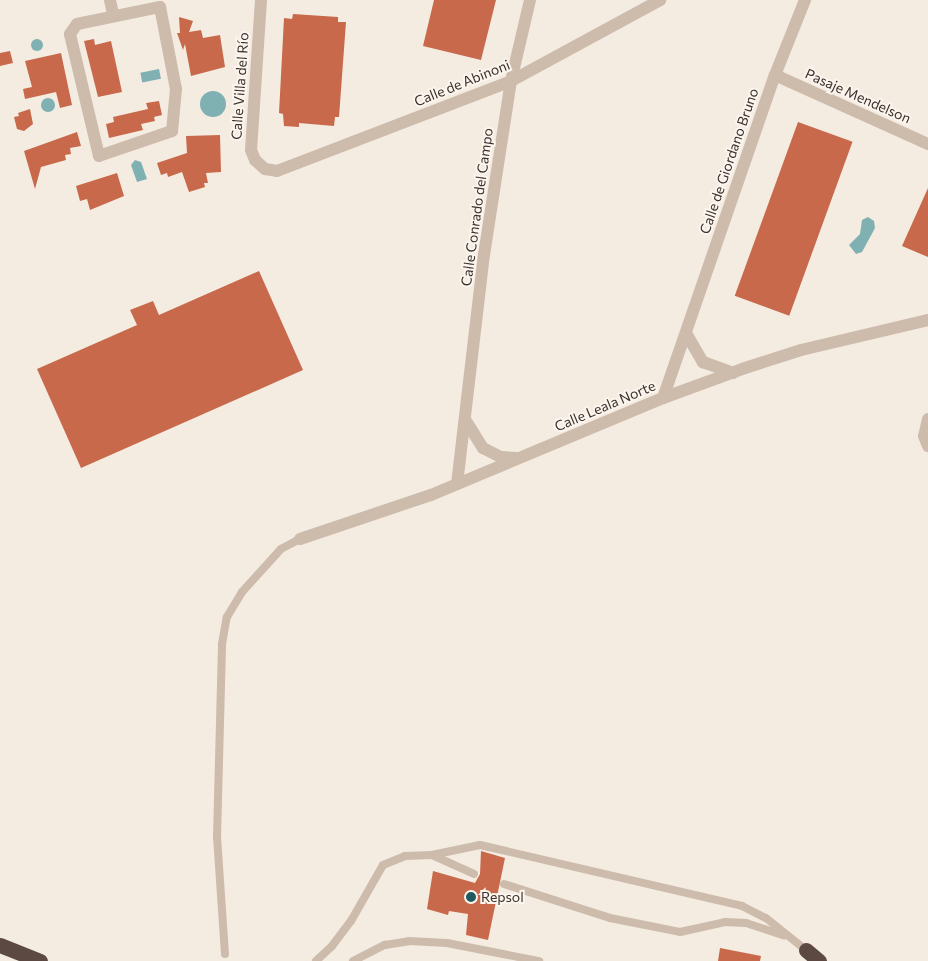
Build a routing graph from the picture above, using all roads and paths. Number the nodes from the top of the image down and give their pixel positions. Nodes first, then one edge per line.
1 (110, 0) edge
2 (261, 0) edge
3 (530, 0) edge
4 (660, 0) edge
5 (805, 0) edge
6 (113, 14) junction
7 (775, 75) junction
8 (511, 81) junction
9 (928, 144) edge
10 (265, 169) joint
11 (928, 320) edge
12 (686, 333) junction
13 (733, 373) junction
14 (663, 398) junction
15 (928, 419) edge
16 (466, 421) junction
17 (928, 446) edge
18 (521, 458) junction
19 (457, 484) junction
20 (300, 539) joint
21 (432, 855) junction
22 (474, 874) dead end
23 (504, 884) dead end
24 (788, 936) junction
25 (0, 945) edge
26 (806, 950) joint
27 (491, 952) junction
28 (225, 954) dead end
29 (40, 961) edge
30 (316, 961) edge
31 (353, 961) edge
32 (500, 961) edge
33 (539, 961) edge
34 (819, 961) edge

1 - 6 street
2 - 10 street, Calle Villa del Río
3 - 8 street, Calle Conrado del Campo
4 - 8 street, Calle de Abinoni
5 - 7 street, Calle de Giordano Bruno
6 - 6 street
7 - 9 street, Pasaje Mendelson
7 - 12 street, Calle de Giordano Bruno
8 - 10 street, Calle de Abinoni
8 - 16 street, Calle Conrado del Campo
11 - 13 street, Calle Leala Norte
12 - 13 street
12 - 14 street, Calle de Giordano Bruno
13 - 14 street, Calle Leala Norte
14 - 18 street, Calle Leala Norte
15 - 17 street
16 - 18 street
16 - 19 street, Calle Conrado del Campo
18 - 19 street, Calle Leala Norte
19 - 20 street, Calle Leala Norte
20 - 28 lane
21 - 22 lane
21 - 24 lane
21 - 30 lane
23 - 24 lane
24 - 26 lane
25 - 29 highway
26 - 34 highway
27 - 31 lane
27 - 32 lane
27 - 33 lane

